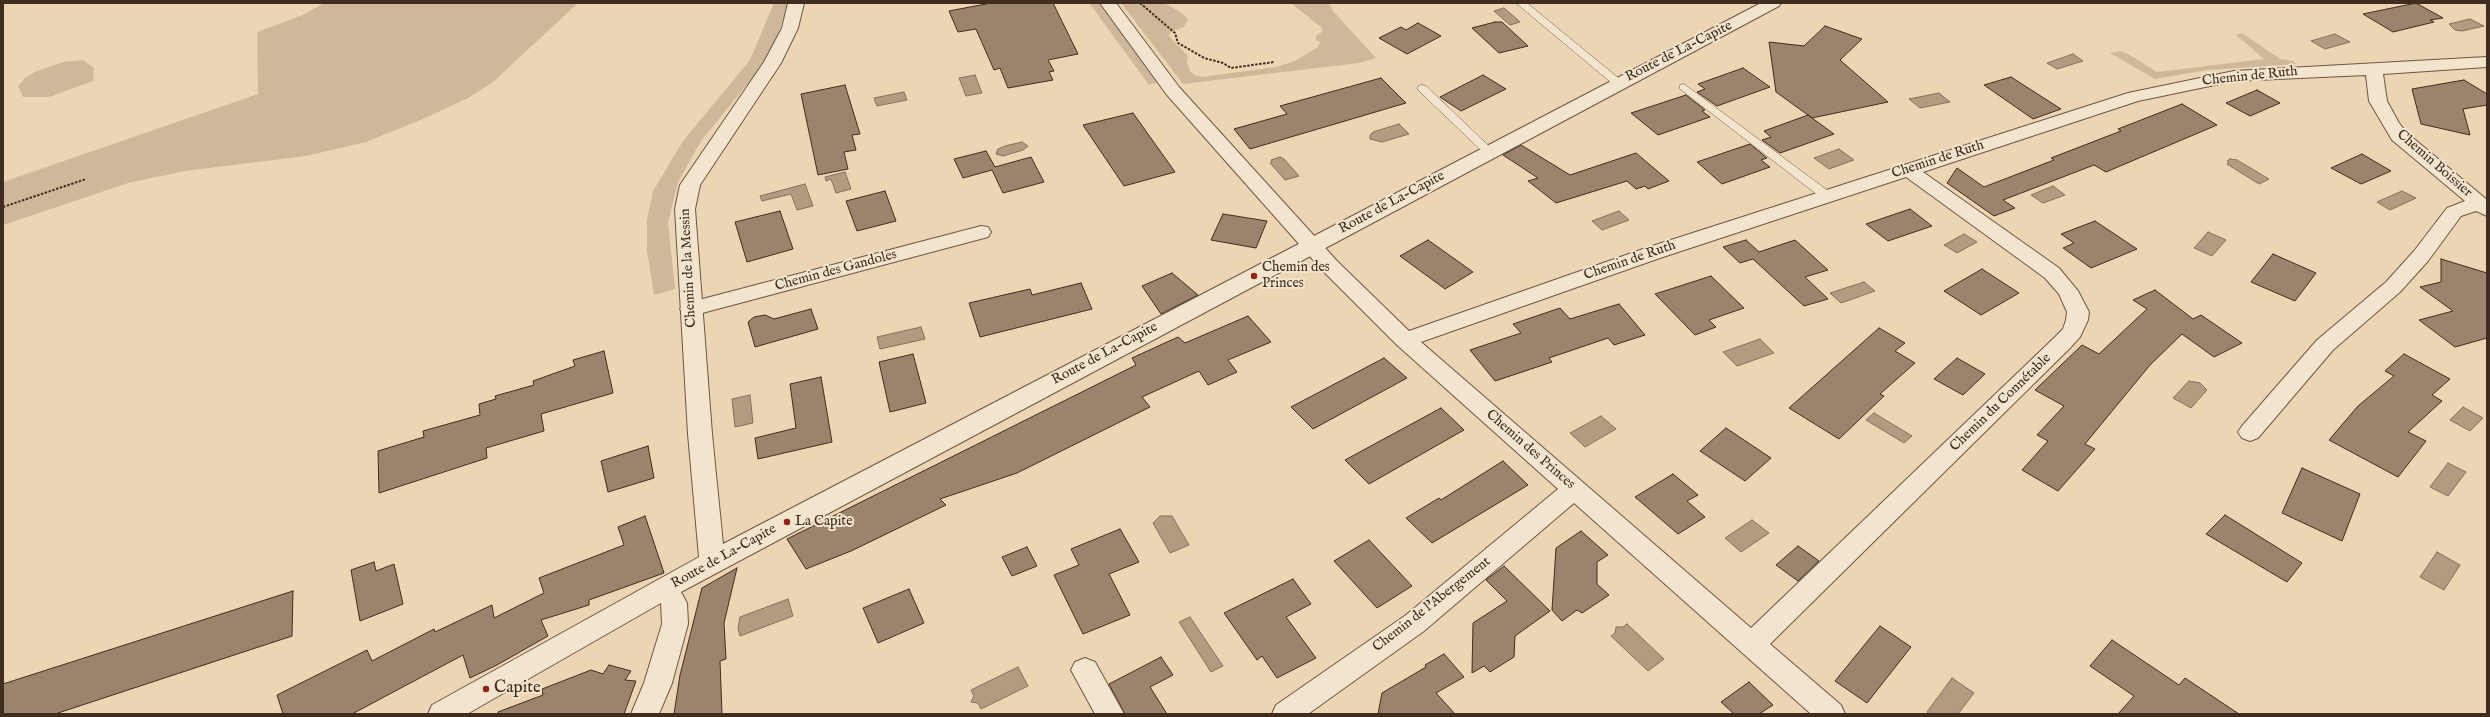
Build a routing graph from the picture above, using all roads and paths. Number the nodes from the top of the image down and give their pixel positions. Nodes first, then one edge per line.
1 (796, 3) edge
2 (1108, 3) edge
3 (1140, 3) edge
4 (1521, 3) edge
5 (1773, 3) edge
6 (1274, 62) dead end
7 (2487, 62) edge
8 (2374, 69) junction
9 (1618, 83) junction
10 (1684, 87) dead end
11 (1422, 88) dead end
12 (1489, 152) junction
13 (1908, 170) junction
14 (86, 179) dead end
15 (1827, 196) junction
16 (2483, 206) edge
17 (3, 207) edge
18 (981, 232) dead end
19 (1312, 246) junction
20 (692, 309) junction
21 (1405, 340) junction
22 (2250, 432) dead end
23 (1574, 489) junction
24 (712, 562) junction
25 (667, 589) junction
26 (1752, 644) junction
27 (1085, 670) dead end
28 (442, 714) edge
29 (645, 714) edge
30 (1110, 714) edge
31 (1286, 714) edge
32 (1831, 714) edge

1 - 20 street, Chemin de la Messin
2 - 19 street, Chemin des Princes
3 - 6 path
4 - 9 lane
5 - 9 street, Route de La-Capite
7 - 8 street, Chemin de Ruth
8 - 13 street, Chemin de Ruth
8 - 16 street, Chemin Boissier
9 - 12 street, Route de La-Capite
10 - 15 lane
11 - 12 lane
12 - 19 street, Route de La-Capite
13 - 15 street, Chemin de Ruth
13 - 26 street, Chemin du Connétable
14 - 17 path
15 - 21 street, Chemin de Ruth
16 - 22 street
18 - 20 street, Chemin des Gandoles
19 - 21 street, Chemin des Princes
19 - 24 street, Route de La-Capite
20 - 24 street, Chemin de la Messin
21 - 23 street, Chemin des Princes
23 - 26 street, Chemin des Princes
23 - 31 street, Chemin de l'Abergement
24 - 25 street, Route de La-Capite
25 - 28 street, Route de La-Capite
25 - 29 street
26 - 32 street, Chemin des Princes
27 - 30 street

